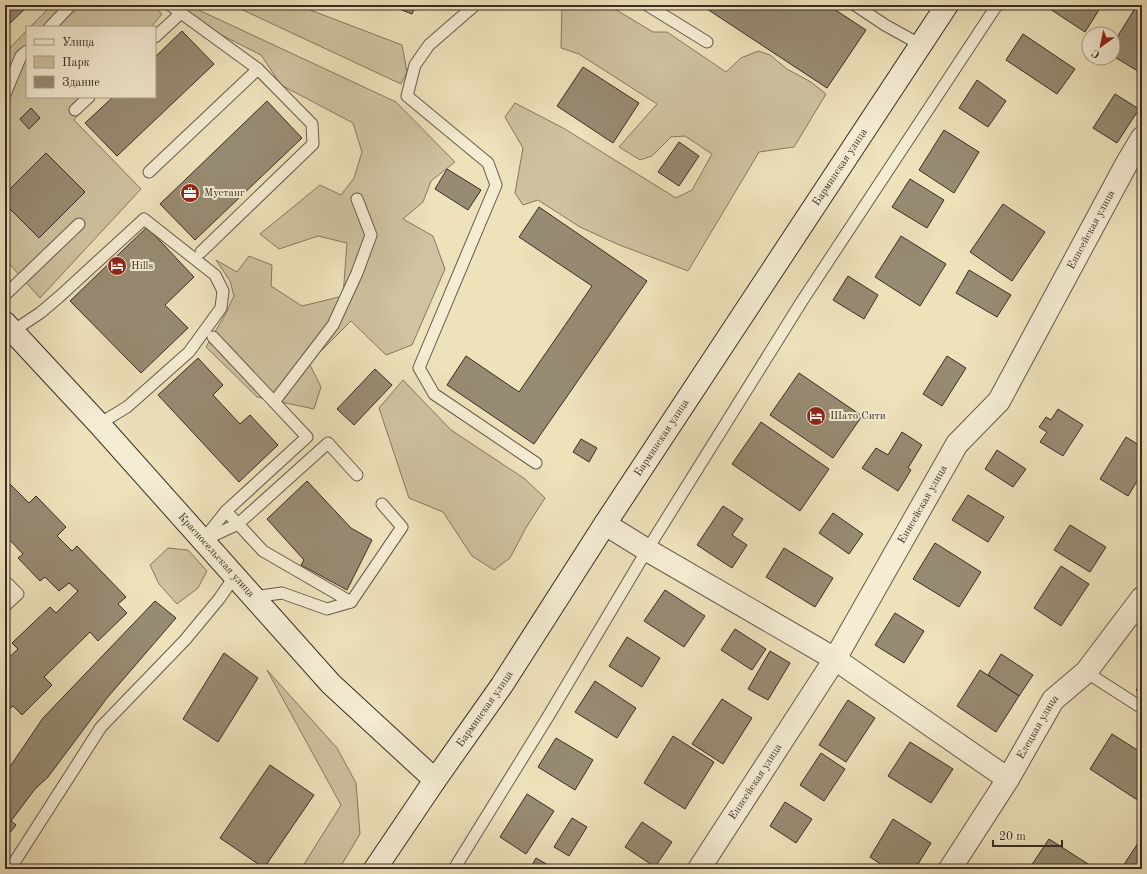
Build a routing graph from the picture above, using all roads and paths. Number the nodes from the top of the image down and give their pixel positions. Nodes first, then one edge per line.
1 (71, 5) edge
2 (170, 5) edge
3 (475, 5) edge
4 (646, 5) edge
5 (855, 5) edge
6 (947, 5) edge
7 (997, 5) edge
8 (181, 13) junction
9 (51, 26) edge
10 (156, 36) edge
11 (707, 42) dead end
12 (921, 45) junction
13 (26, 52) edge
14 (258, 69) junction
15 (5, 94) edge
16 (88, 98) edge
17 (74, 110) dead end
18 (1142, 138) edge
19 (149, 172) dead end
20 (357, 199) dead end
21 (79, 224) dead end
22 (202, 252) dead end
23 (5, 295) edge
24 (9, 327) edge
25 (213, 338) dead end
26 (274, 402) junction
27 (99, 424) junction
28 (536, 463) dead end
29 (357, 475) dead end
30 (382, 504) dead end
31 (226, 511) junction
32 (238, 524) junction
33 (605, 524) junction
34 (203, 540) junction
35 (647, 550) junction
36 (235, 576) junction
37 (5, 581) edge
38 (254, 597) junction
39 (1142, 598) edge
40 (351, 602) junction
41 (5, 606) edge
42 (835, 659) junction
43 (1086, 672) junction
44 (1142, 708) edge
45 (1008, 779) junction
46 (436, 780) junction
47 (10, 869) edge
48 (375, 869) edge
49 (454, 869) edge
50 (699, 869) edge
51 (950, 869) edge

1 - 9 lane
2 - 8 lane
3 - 28 lane
4 - 11 lane
5 - 12 lane
6 - 12 street, Барминская улица
7 - 35 lane
8 - 10 lane
8 - 14 lane
12 - 33 street, Барминская улица
13 - 15 lane
14 - 19 lane
14 - 22 lane
16 - 17 lane
18 - 42 street, Енисейская улица
20 - 26 lane
21 - 23 lane
24 - 27 street, Красносельская улица
24 - 27 lane
25 - 26 lane
26 - 31 lane
27 - 34 street, Красносельская улица
29 - 32 lane
30 - 40 lane
31 - 32 lane
31 - 34 lane
32 - 34 lane
32 - 40 lane
33 - 35 street
33 - 46 street, Барминская улица
34 - 36 street, Красносельская улица
35 - 42 street
35 - 49 lane
36 - 38 street, Красносельская улица
36 - 47 lane
37 - 41 lane
38 - 40 lane
38 - 46 street, Красносельская улица
39 - 43 street, Елецкая улица
42 - 45 street
42 - 50 street, Енисейская улица
43 - 44 lane
43 - 45 street, Елецкая улица
45 - 51 street, Елецкая улица
46 - 48 street, Барминская улица

